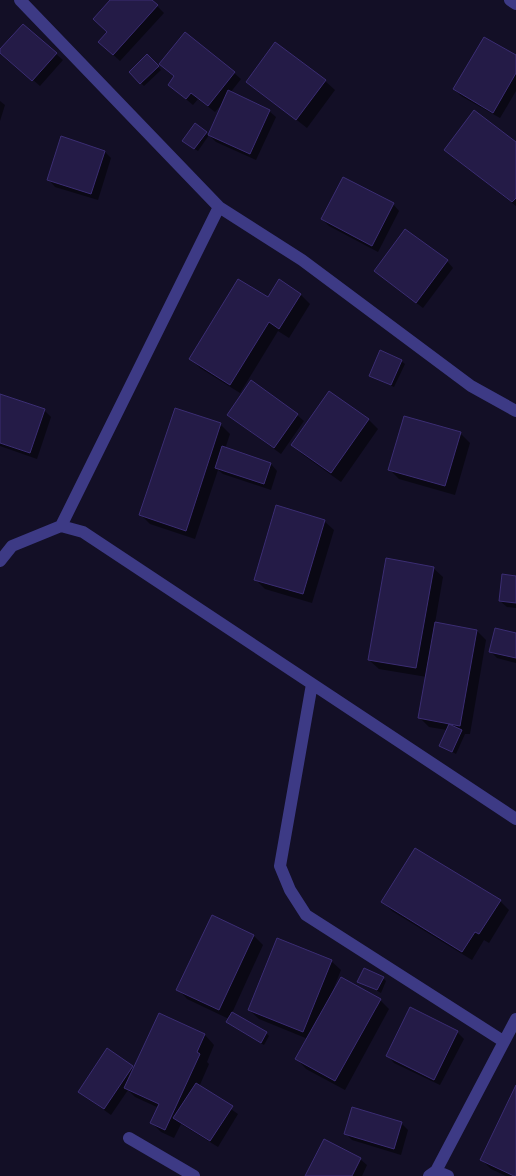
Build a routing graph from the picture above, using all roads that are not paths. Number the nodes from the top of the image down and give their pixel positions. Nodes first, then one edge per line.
1 (20, 0) edge
2 (510, 0) edge
3 (516, 4) edge
4 (219, 207) junction
5 (516, 411) edge
6 (61, 526) junction
7 (0, 561) edge
8 (312, 684) junction
9 (516, 819) edge
10 (516, 1020) edge
11 (503, 1041) junction
12 (129, 1138) dead end
13 (432, 1173) edge
14 (194, 1176) edge
15 (448, 1176) edge

1 - 4 street
2 - 3 street
4 - 5 street
4 - 6 street
6 - 7 street
6 - 8 street
8 - 9 street
8 - 11 street
10 - 11 street
11 - 13 street
12 - 14 street
13 - 15 street

